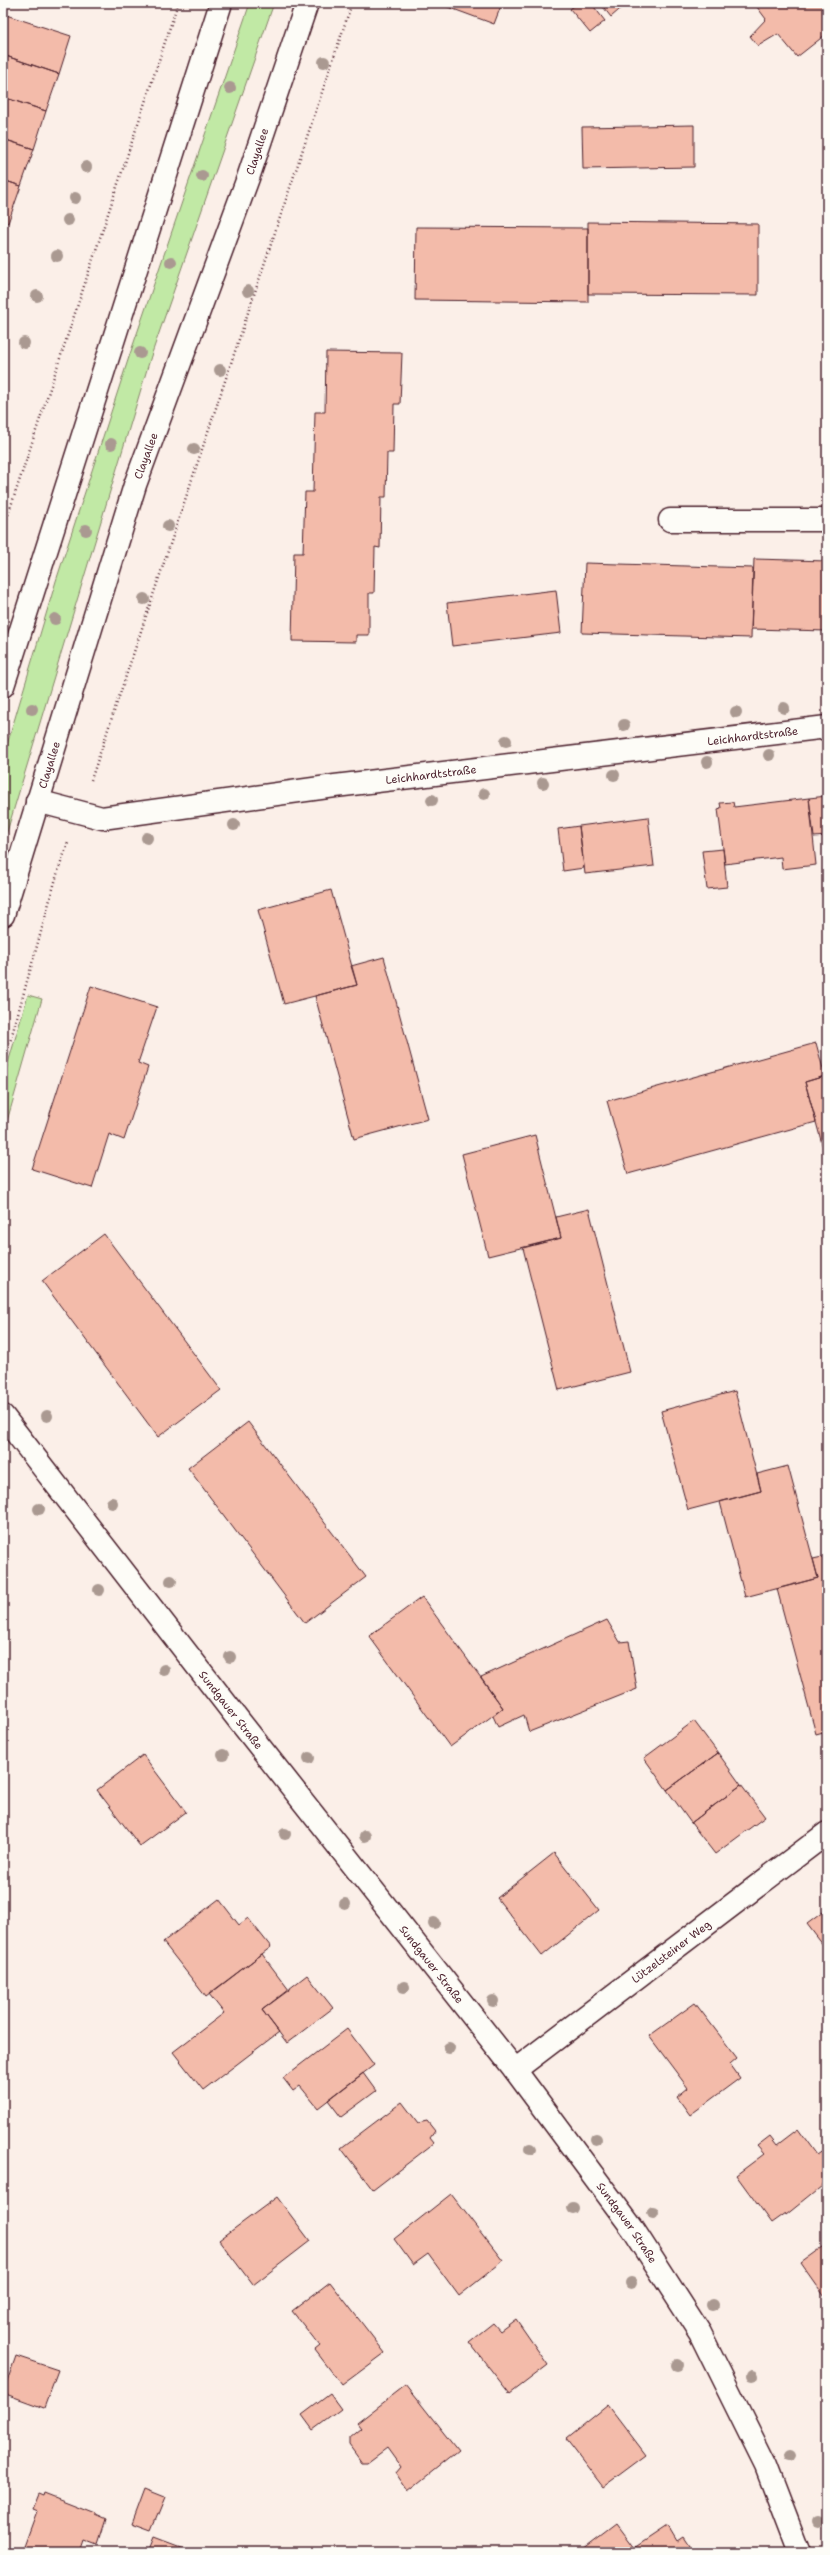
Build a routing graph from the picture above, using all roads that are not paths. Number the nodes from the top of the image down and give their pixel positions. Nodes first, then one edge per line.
1 (221, 3) edge
2 (307, 3) edge
3 (670, 520) dead end
4 (827, 520) edge
5 (3, 686) edge
6 (827, 726) edge
7 (37, 801) junction
8 (3, 915) edge
9 (3, 1416) edge
10 (827, 1833) edge
11 (515, 2070) junction
12 (799, 2552) edge

1 - 5 street
2 - 7 street, Clayallee
3 - 4 street
6 - 7 street, Leichhardtstraße
7 - 8 street, Clayallee
9 - 11 street, Sundgauer Straße
10 - 11 street, Lützelsteiner Weg
11 - 12 street, Sundgauer Straße

